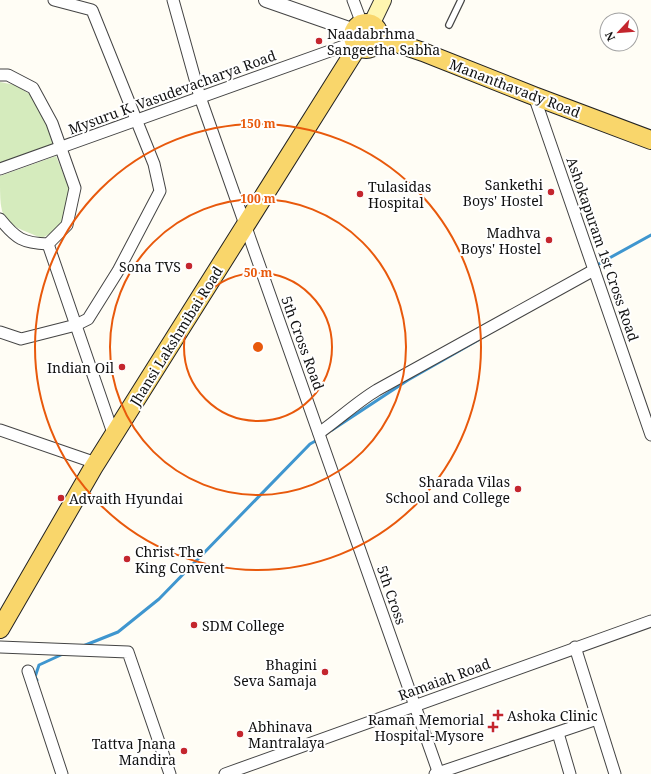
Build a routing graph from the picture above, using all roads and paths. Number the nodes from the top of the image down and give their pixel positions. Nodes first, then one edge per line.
1 (54, 0) edge
2 (173, 0) edge
3 (266, 0) edge
4 (353, 0) edge
5 (383, 0) edge
6 (461, 0) edge
7 (281, 3) edge
8 (449, 25) dead end
9 (363, 34) junction
10 (0, 75) edge
11 (534, 96) junction
12 (200, 97) junction
13 (135, 121) junction
14 (651, 140) edge
15 (62, 147) junction
16 (0, 169) edge
17 (0, 219) edge
18 (245, 225) junction
19 (48, 244) junction
20 (596, 273) junction
21 (76, 325) junction
22 (0, 332) edge
23 (648, 413) edge
24 (318, 429) junction
25 (0, 430) edge
26 (651, 435) edge
27 (114, 436) junction
28 (96, 463) junction
29 (651, 622) edge
30 (0, 629) edge
31 (0, 647) edge
32 (575, 647) junction
33 (28, 671) dead end
34 (415, 706) junction
35 (597, 719) junction
36 (558, 732) junction
37 (244, 771) edge
38 (62, 774) edge
39 (170, 774) edge
40 (225, 774) edge
41 (438, 774) edge
42 (570, 774) edge
43 (614, 774) edge

1 - 13 street
2 - 12 street, 5th Cross Road
3 - 7 street
4 - 9 street
5 - 9 main road, Jhansi Lakshmibai Road
6 - 8 lane
7 - 9 street
9 - 11 main road, Mananthavady Road
9 - 12 street, Mysuru K. Vasudevacharya Road
9 - 18 main road, Jhansi Lakshmibai Road
10 - 15 street
11 - 14 main road, Mananthavady Road
11 - 20 street, Ashokapuram 1st Cross Road
12 - 13 street, Mysuru K. Vasudevacharya Road
12 - 18 street, 5th Cross Road
13 - 15 street, Mysuru K. Vasudevacharya Road
13 - 21 street
15 - 16 street, Mysuru K. Vasudevacharya Road
15 - 19 street
17 - 19 street
18 - 24 street, 5th Cross Road
18 - 27 main road, Jhansi Lakshmibai Road
19 - 21 street
20 - 23 street, Ashokapuram 1st Cross Road
20 - 24 street
21 - 22 street
21 - 27 street
23 - 26 street, Ashokapuram 1st Cross Road
24 - 34 street, 5th Cross
25 - 28 street
27 - 28 main road, Jhansi Lakshmibai Road
28 - 30 main road, Jhansi Lakshmibai Road
29 - 32 street, Ramaiah Road
31 - 39 street
32 - 34 street, Ramaiah Road
32 - 35 street
33 - 38 street
34 - 37 street, Ramaiah Road
34 - 41 street, 5th Cross
35 - 36 street
35 - 43 street
36 - 41 street
36 - 42 street
37 - 40 street, Ramaiah Road

